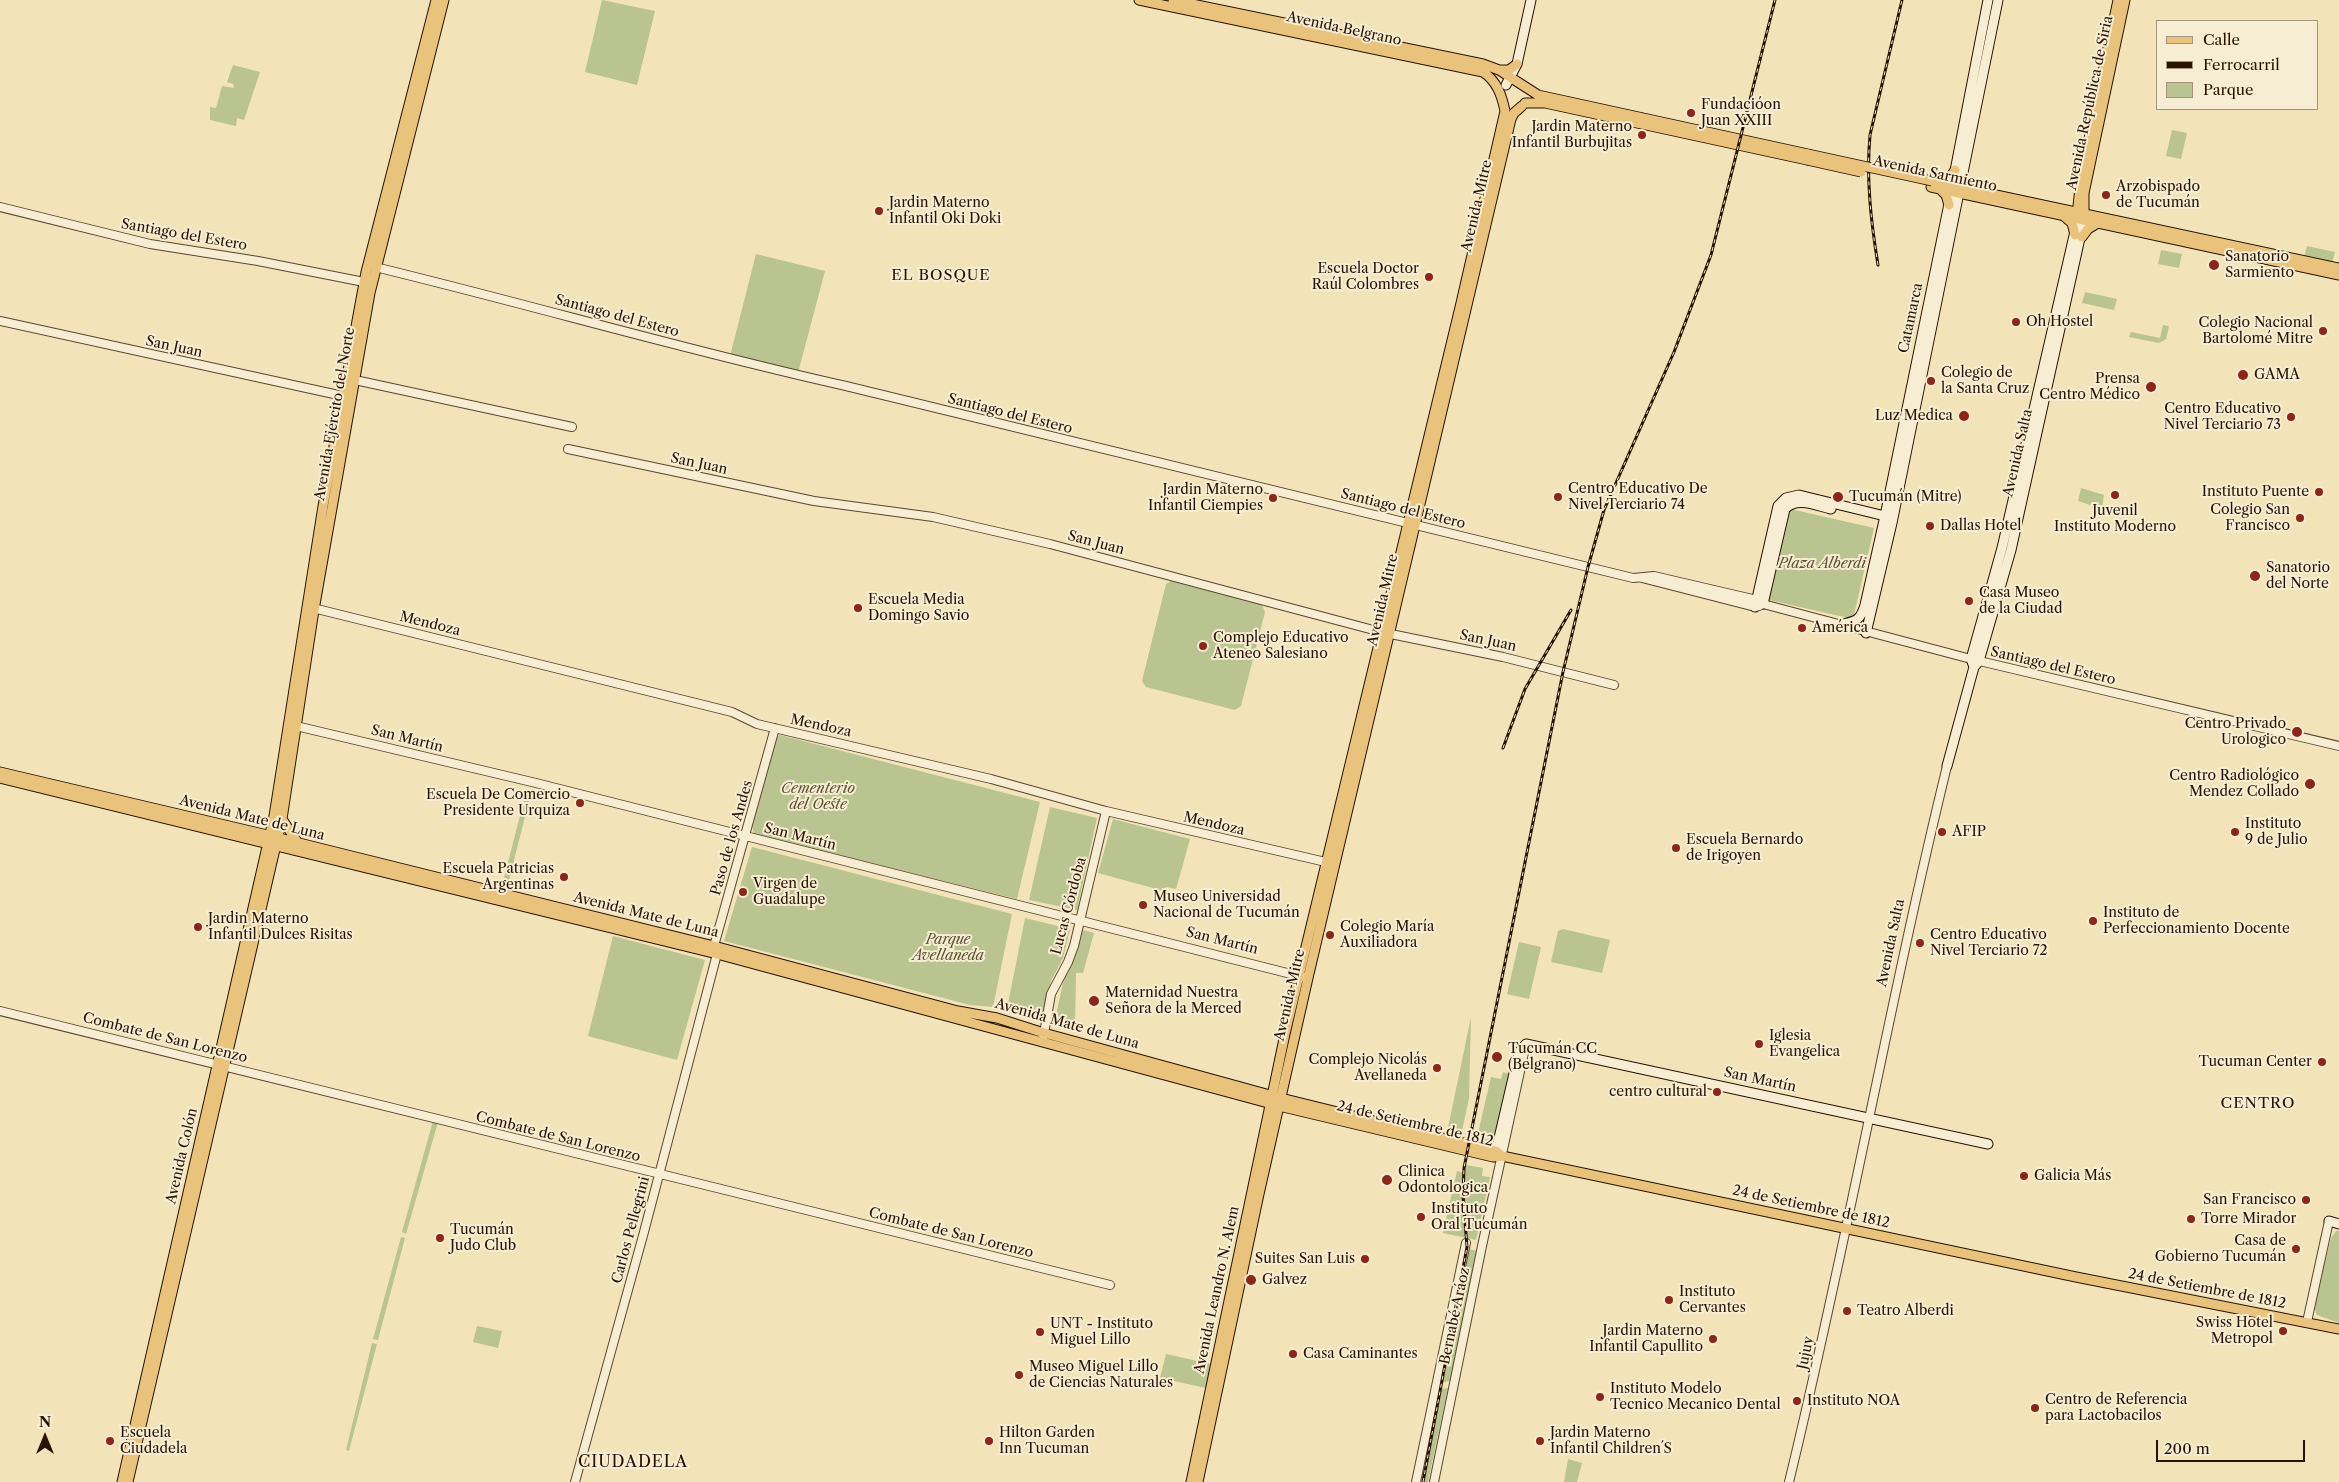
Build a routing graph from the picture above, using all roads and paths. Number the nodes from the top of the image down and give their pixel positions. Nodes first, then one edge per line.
1 (436, 0) edge
2 (444, 0) edge
3 (1139, 0) edge
4 (1173, 0) edge
5 (1531, 0) edge
6 (1988, 0) edge
7 (1998, 0) edge
8 (2118, 0) edge
9 (2125, 0) edge
10 (1517, 64) junction
11 (1499, 70) junction
12 (1511, 81) junction
13 (1526, 88) junction
14 (1502, 99) junction
15 (1523, 104) junction
16 (1807, 157) junction
17 (1955, 170) junction
18 (1934, 184) junction
19 (1956, 189) junction
20 (2081, 192) junction
21 (1949, 205) junction
22 (0, 207) edge
23 (2059, 211) junction
24 (2080, 215) junction
25 (2097, 219) junction
26 (2078, 236) junction
27 (375, 267) junction
28 (2339, 268) edge
29 (2339, 275) edge
30 (364, 282) junction
31 (0, 320) edge
32 (355, 380) junction
33 (343, 396) junction
34 (572, 427) dead end
35 (568, 449) dead end
36 (1887, 520) junction
37 (1411, 524) junction
38 (307, 602) junction
39 (1758, 604) junction
40 (314, 610) junction
41 (1838, 625) junction
42 (1385, 632) junction
43 (1866, 633) junction
44 (1975, 662) junction
45 (1614, 685) dead end
46 (296, 726) junction
47 (775, 728) junction
48 (286, 732) junction
49 (2339, 746) edge
50 (1947, 766) joint
51 (0, 772) edge
52 (0, 778) edge
53 (1106, 812) junction
54 (278, 818) junction
55 (249, 835) junction
56 (745, 837) junction
57 (273, 841) junction
58 (297, 847) junction
59 (1331, 863) junction
60 (271, 865) junction
61 (261, 868) junction
62 (1080, 920) junction
63 (716, 950) junction
64 (1303, 977) junction
65 (0, 1011) edge
66 (1043, 1037) junction
67 (221, 1064) junction
68 (1281, 1078) junction
69 (1249, 1089) junction
70 (1254, 1098) junction
71 (1276, 1100) junction
72 (1295, 1106) junction
73 (1272, 1118) junction
74 (1869, 1118) junction
75 (1988, 1144) dead end
76 (1499, 1154) junction
77 (659, 1175) junction
78 (2329, 1220) joint
79 (2339, 1224) edge
80 (1846, 1228) junction
81 (1466, 1243) dead end
82 (1110, 1285) dead end
83 (2307, 1322) junction
84 (2339, 1329) edge
85 (122, 1482) edge
86 (128, 1482) edge
87 (575, 1482) edge
88 (1191, 1482) edge
89 (1198, 1482) edge
90 (1416, 1482) edge
91 (1434, 1482) edge
92 (1789, 1482) edge

1 - 30 main road, Avenida Ejército del Norte
2 - 27 main road, Avenida Ejército del Norte
3 - 14 main road, Avenida Belgrano
4 - 11 main road, Avenida Belgrano
5 - 10 main road
6 - 17 main road, Catamarca
7 - 19 main road, Catamarca
8 - 20 main road, Avenida República de Siria
9 - 20 main road, Avenida República de Siria
10 - 11 main road
10 - 12 main road
11 - 12 main road, Avenida Belgrano
12 - 13 main road
12 - 14 main road
13 - 15 main road
13 - 16 main road, Avenida Sarmiento
14 - 15 main road
14 - 37 main road, Avenida Mitre
15 - 16 main road, Avenida Sarmiento
15 - 37 main road, Avenida Mitre
16 - 18 main road, Avenida Sarmiento, bridge
17 - 18 main road
17 - 19 main road, Catamarca
18 - 19 main road, Avenida Sarmiento
18 - 21 main road
19 - 21 main road, Catamarca
19 - 23 main road, Avenida Sarmiento
19 - 36 main road, Catamarca
20 - 23 main road
20 - 24 main road, Avenida República de Siria
20 - 25 main road
21 - 36 main road, Catamarca
22 - 30 street, Santiago del Estero
23 - 24 main road, Avenida Sarmiento
23 - 26 main road
24 - 25 main road, Avenida Sarmiento
24 - 26 main road, Avenida Salta
25 - 26 main road
25 - 28 main road, Avenida Sarmiento
25 - 29 main road, Avenida Sarmiento
26 - 44 main road, Avenida Salta
27 - 32 main road, Avenida Ejército del Norte
27 - 37 street, Santiago del Estero
30 - 33 main road, Avenida Ejército del Norte
31 - 33 street, San Juan
32 - 34 street
32 - 40 main road, Avenida Ejército del Norte
33 - 38 main road, Avenida Ejército del Norte
35 - 42 street, San Juan
36 - 39 main road
36 - 41 main road, Catamarca
36 - 43 main road, Catamarca
37 - 39 street, Santiago del Estero
37 - 42 main road, Avenida Mitre
38 - 40 street
38 - 48 main road, Avenida Ejército del Norte
39 - 41 street, Santiago del Estero
40 - 46 main road, Avenida Ejército del Norte
40 - 47 street, Mendoza
41 - 43 street, Santiago del Estero
42 - 45 street, San Juan
42 - 59 main road, Avenida Mitre
43 - 44 street, Santiago del Estero
44 - 49 street, Santiago del Estero
44 - 50 main road, Avenida Salta
46 - 48 street
46 - 54 main road, Avenida Ejército del Norte
46 - 56 street, San Martín
47 - 53 street, Mendoza
47 - 56 street, Paso de los Andes
48 - 54 main road, Avenida Ejército del Norte
50 - 74 street, Avenida Salta
51 - 55 main road, Avenida Mate de Luna
52 - 55 main road, Avenida Mate de Luna
53 - 59 street, Mendoza
53 - 62 street, Lucas Córdoba
54 - 55 main road
54 - 57 main road, Avenida Ejército del Norte
54 - 58 main road
55 - 57 main road, Avenida Mate de Luna
55 - 61 main road
56 - 62 street, San Martín
56 - 63 street, Paso de los Andes
57 - 58 main road, Avenida Mate de Luna
57 - 60 main road, Avenida Colón
57 - 61 main road, Avenida Colón
58 - 60 main road
58 - 63 main road, Avenida Mate de Luna
59 - 64 main road, Avenida Mitre
60 - 67 main road, Avenida Colón
61 - 67 main road, Avenida Colón
62 - 64 street, San Martín
62 - 66 street, Lucas Córdoba
63 - 66 main road, Avenida Mate de Luna
63 - 77 street, Carlos Pellegrini
64 - 68 main road, Avenida Mitre
65 - 67 street, Combate de San Lorenzo
66 - 69 main road, Avenida Mate de Luna
66 - 70 main road, Avenida Mate de Luna
67 - 77 street, Combate de San Lorenzo
67 - 85 main road, Avenida Colón
67 - 86 main road, Avenida Colón
68 - 69 main road
68 - 71 main road, Avenida Mitre
68 - 72 main road
69 - 71 main road, Avenida Mate de Luna
70 - 71 main road, Avenida Mate de Luna
70 - 73 main road
71 - 72 main road, 24 de Setiembre de 1812
71 - 73 main road, Avenida Leandro N. Alem
72 - 73 main road
72 - 76 main road, 24 de Setiembre de 1812
73 - 88 main road, Avenida Leandro N. Alem
73 - 89 main road, Avenida Leandro N. Alem
74 - 75 main road, San Martín
74 - 76 main road, San Martín
74 - 80 street, Avenida Salta
76 - 80 main road, 24 de Setiembre de 1812
76 - 91 street, Bernabé Aráoz
77 - 82 street, Combate de San Lorenzo
77 - 87 street, Carlos Pellegrini
78 - 79 main road
78 - 83 street
80 - 83 main road, 24 de Setiembre de 1812
80 - 92 street, Jujuy
81 - 90 street, Bernabé Aráoz
83 - 84 main road, 24 de Setiembre de 1812

